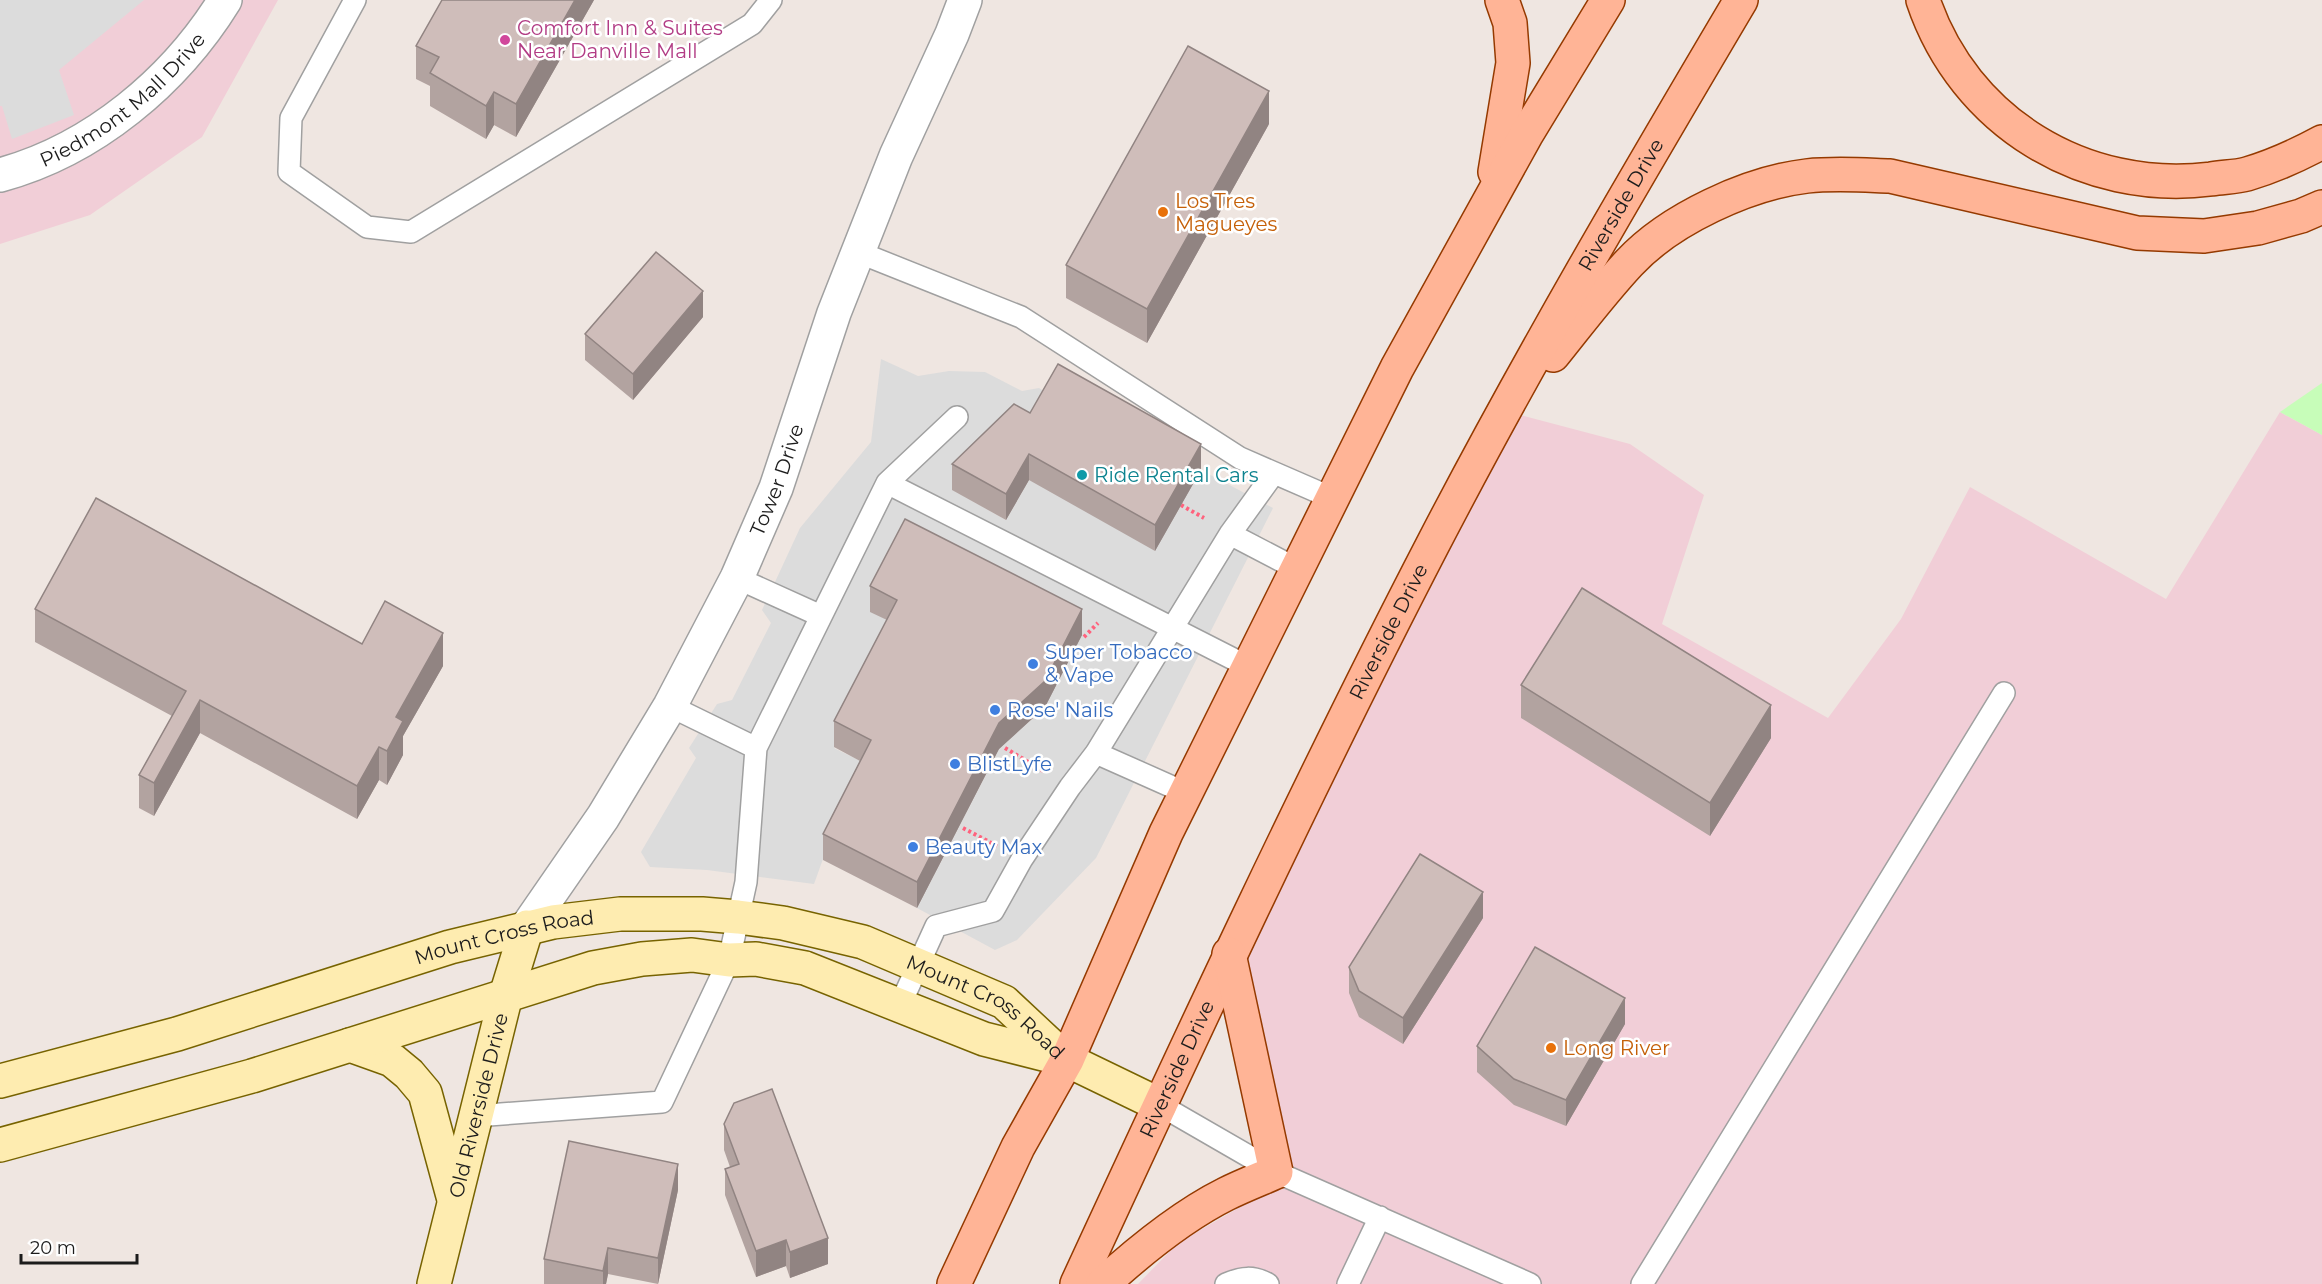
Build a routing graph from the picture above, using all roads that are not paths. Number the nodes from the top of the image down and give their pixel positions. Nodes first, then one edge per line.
1 (225, 0) edge
2 (355, 0) edge
3 (771, 0) edge
4 (965, 0) edge
5 (1502, 0) edge
6 (1608, 0) edge
7 (1741, 0) edge
8 (1923, 0) edge
9 (2322, 142) edge
10 (0, 175) edge
11 (1492, 196) junction
12 (2322, 207) edge
13 (858, 252) junction
14 (1505, 411) junction
15 (957, 417) dead end
16 (1274, 473) junction
17 (887, 483) junction
18 (1332, 498) junction
19 (1230, 534) junction
20 (1297, 569) junction
21 (737, 578) junction
22 (821, 616) junction
23 (1171, 628) junction
24 (1248, 667) junction
25 (2004, 693) dead end
26 (670, 706) junction
27 (756, 748) junction
28 (1096, 753) junction
29 (1186, 793) junction
30 (738, 917) junction
31 (527, 927) junction
32 (1229, 954) junction
33 (729, 960) junction
34 (919, 965) junction
35 (506, 995) junction
36 (900, 1005) junction
37 (350, 1045) junction
38 (1067, 1060) junction
39 (0, 1081) edge
40 (1160, 1105) junction
41 (475, 1116) junction
42 (0, 1145) edge
43 (1276, 1172) junction
44 (451, 1211) junction
45 (1380, 1217) junction
46 (434, 1284) edge
47 (954, 1284) edge
48 (1077, 1284) edge
49 (1103, 1284) edge
50 (1226, 1284) edge
51 (1268, 1284) edge
52 (1348, 1284) edge
53 (1530, 1284) edge
54 (1642, 1284) edge

1 - 10 street, Piedmont Mall Drive
2 - 3 lane
4 - 13 street, Tower Drive
5 - 11 main road
6 - 11 main road
7 - 14 main road, Riverside Drive
8 - 9 main road
11 - 18 main road
12 - 14 main road
13 - 16 lane
13 - 21 street, Tower Drive
14 - 32 main road, Riverside Drive
15 - 17 lane
16 - 18 lane
16 - 19 lane
17 - 22 lane
17 - 23 lane
18 - 20 main road
19 - 20 lane
19 - 23 lane
20 - 24 main road
21 - 22 lane
21 - 26 street, Tower Drive
22 - 27 lane
23 - 24 lane
23 - 28 lane
24 - 29 main road
25 - 54 lane
26 - 27 lane
26 - 31 street, Tower Drive
27 - 30 lane
28 - 29 lane
28 - 34 lane
29 - 38 main road
30 - 31 main road, Mount Cross Road
30 - 33 lane
30 - 34 main road, Mount Cross Road
31 - 35 main road, Old Riverside Drive
31 - 39 main road, Mount Cross Road
32 - 40 main road, Riverside Drive
32 - 43 main road
33 - 35 main road, Mount Cross Road
33 - 36 main road, Mount Cross Road
33 - 41 lane
34 - 36 lane
34 - 38 main road, Mount Cross Road
35 - 37 main road, Mount Cross Road
35 - 41 main road, Old Riverside Drive
36 - 38 main road, Mount Cross Road
37 - 42 main road, Mount Cross Road
37 - 44 main road
38 - 40 main road
38 - 47 main road
40 - 43 lane
40 - 48 main road, Riverside Drive
41 - 44 main road, Old Riverside Drive
43 - 45 lane
43 - 49 main road
44 - 46 main road, Old Riverside Drive
45 - 52 lane
45 - 53 lane
50 - 51 lane

